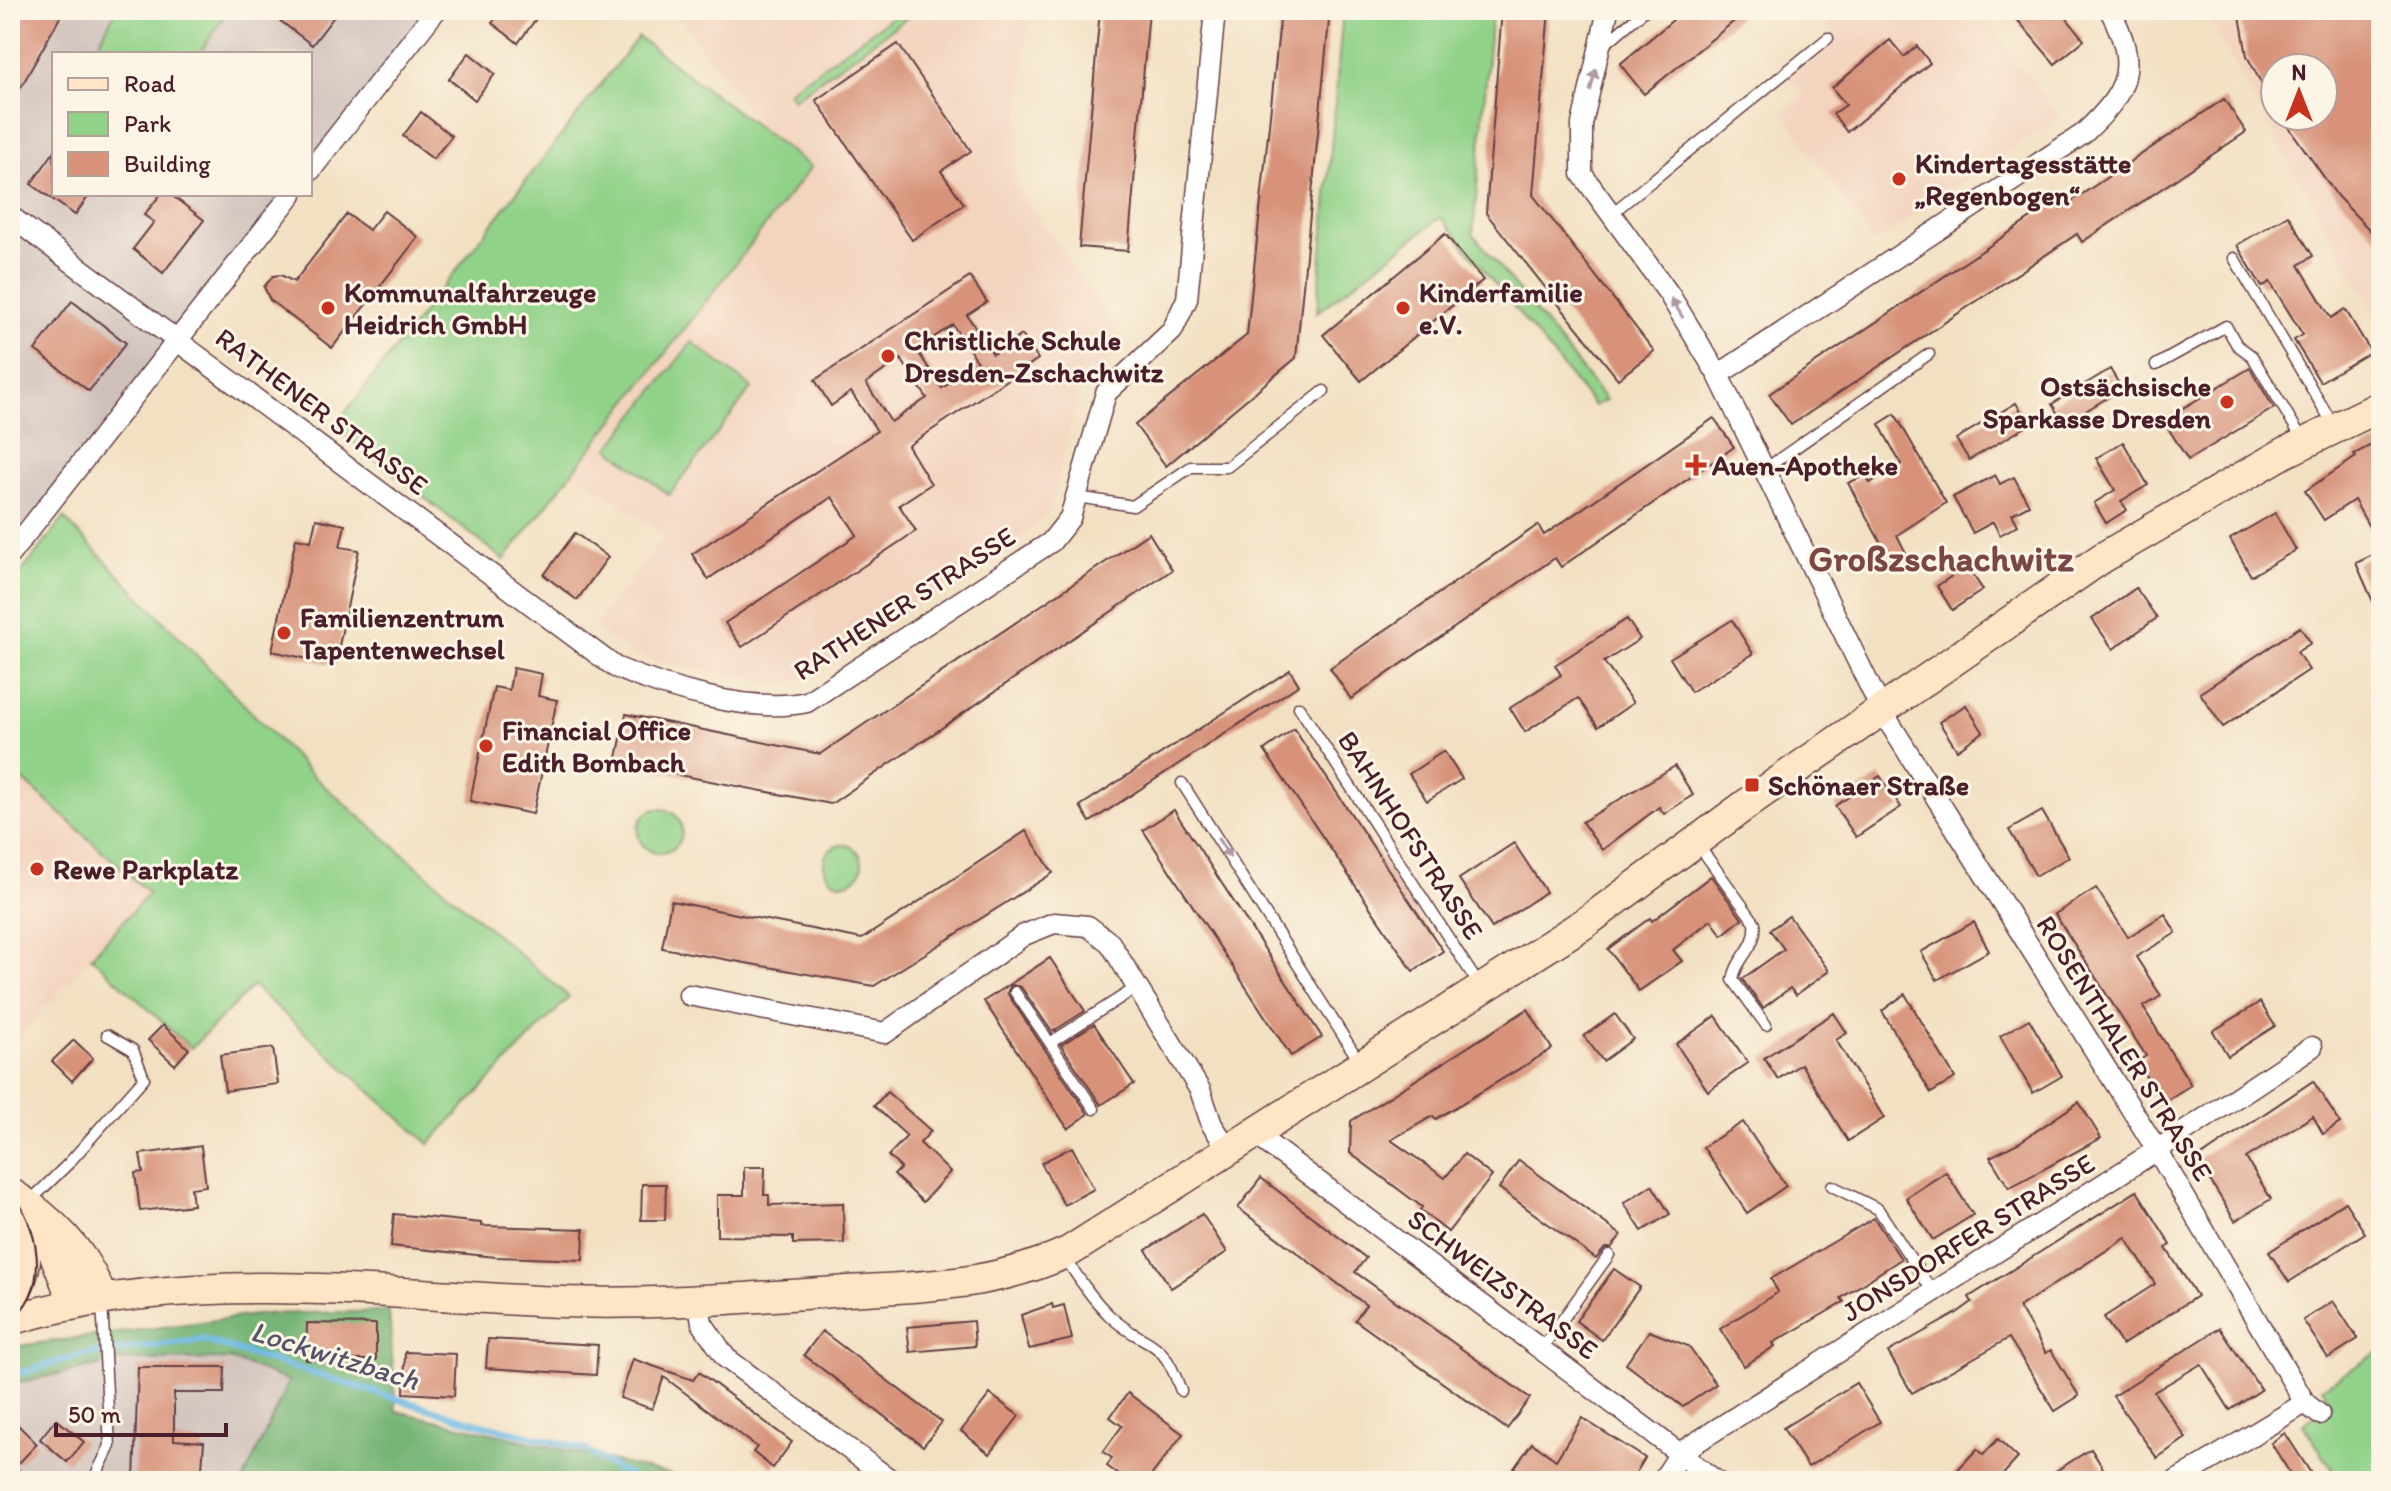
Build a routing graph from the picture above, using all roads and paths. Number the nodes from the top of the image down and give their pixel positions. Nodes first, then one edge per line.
1 (436, 10) edge
2 (1215, 10) edge
3 (1608, 10) edge
4 (1645, 10) edge
5 (2110, 10) edge
6 (1828, 38) dead end
7 (1602, 46) junction
8 (312, 168) edge
9 (290, 196) edge
10 (1611, 214) junction
11 (10, 216) edge
12 (2234, 258) dead end
13 (179, 339) junction
14 (1929, 354) dead end
15 (2156, 365) dead end
16 (1718, 375) junction
17 (1324, 391) dead end
18 (2381, 406) edge
19 (2335, 427) junction
20 (2304, 442) junction
21 (1765, 469) junction
22 (1078, 497) junction
23 (10, 554) edge
24 (1299, 707) dead end
25 (1882, 711) junction
26 (1182, 783) dead end
27 (1696, 841) junction
28 (1137, 987) junction
29 (1482, 990) junction
30 (1015, 992) dead end
31 (689, 995) dead end
32 (1766, 1025) dead end
33 (107, 1035) dead end
34 (1050, 1043) junction
35 (2312, 1047) dead end
36 (1362, 1065) junction
37 (1094, 1109) dead end
38 (1255, 1134) junction
39 (1229, 1150) junction
40 (2157, 1150) junction
41 (1832, 1186) dead end
42 (14, 1198) edge
43 (1063, 1254) junction
44 (1609, 1255) dead end
45 (1933, 1292) junction
46 (10, 1301) edge
47 (699, 1302) junction
48 (94, 1309) junction
49 (10, 1320) edge
50 (1542, 1348) junction
51 (1181, 1391) dead end
52 (1681, 1452) junction
53 (10, 1470) edge
54 (23, 1481) edge
55 (93, 1481) edge
56 (892, 1481) edge
57 (1662, 1481) edge
58 (1716, 1481) edge
59 (2176, 1481) edge

1 - 8 street
2 - 22 street, RATHENER STRASSE
3 - 7 street
4 - 7 lane
5 - 16 street
6 - 10 lane
10 -> 7 street
9 - 13 street
16 -> 10 street
11 - 13 street, RATHENER STRASSE
12 - 19 lane
13 - 22 street, RATHENER STRASSE
13 - 23 street
14 - 21 lane
15 - 20 lane
16 - 21 street
17 - 22 lane
18 - 19 street
19 - 20 street
20 - 25 street
21 - 25 street
24 - 29 lane, BAHNHOFSTRASSE
25 - 27 street
25 - 40 street, ROSENTHALER STRASSE
26 -> 36 lane
27 - 29 street
27 - 32 lane
28 - 31 street
28 - 34 lane
28 - 39 street
29 - 36 street
30 - 34 lane
33 - 42 lane
34 - 37 lane
35 - 40 street, JONSDORFER STRASSE
36 - 38 street
38 - 39 street
38 - 50 street, SCHWEIZSTRASSE
39 - 43 street
40 - 45 street, JONSDORFER STRASSE
40 - 59 street, ROSENTHALER STRASSE
41 - 45 lane
42 - 46 street
42 - 48 street
43 - 47 street
43 - 51 lane
44 - 50 lane
45 - 52 street, JONSDORFER STRASSE
47 - 48 street
47 - 56 street
48 - 49 street
48 - 55 lane
50 - 52 street, SCHWEIZSTRASSE
52 - 57 street, JONSDORFER STRASSE
52 - 58 street, SCHWEIZSTRASSE
53 - 54 lane

